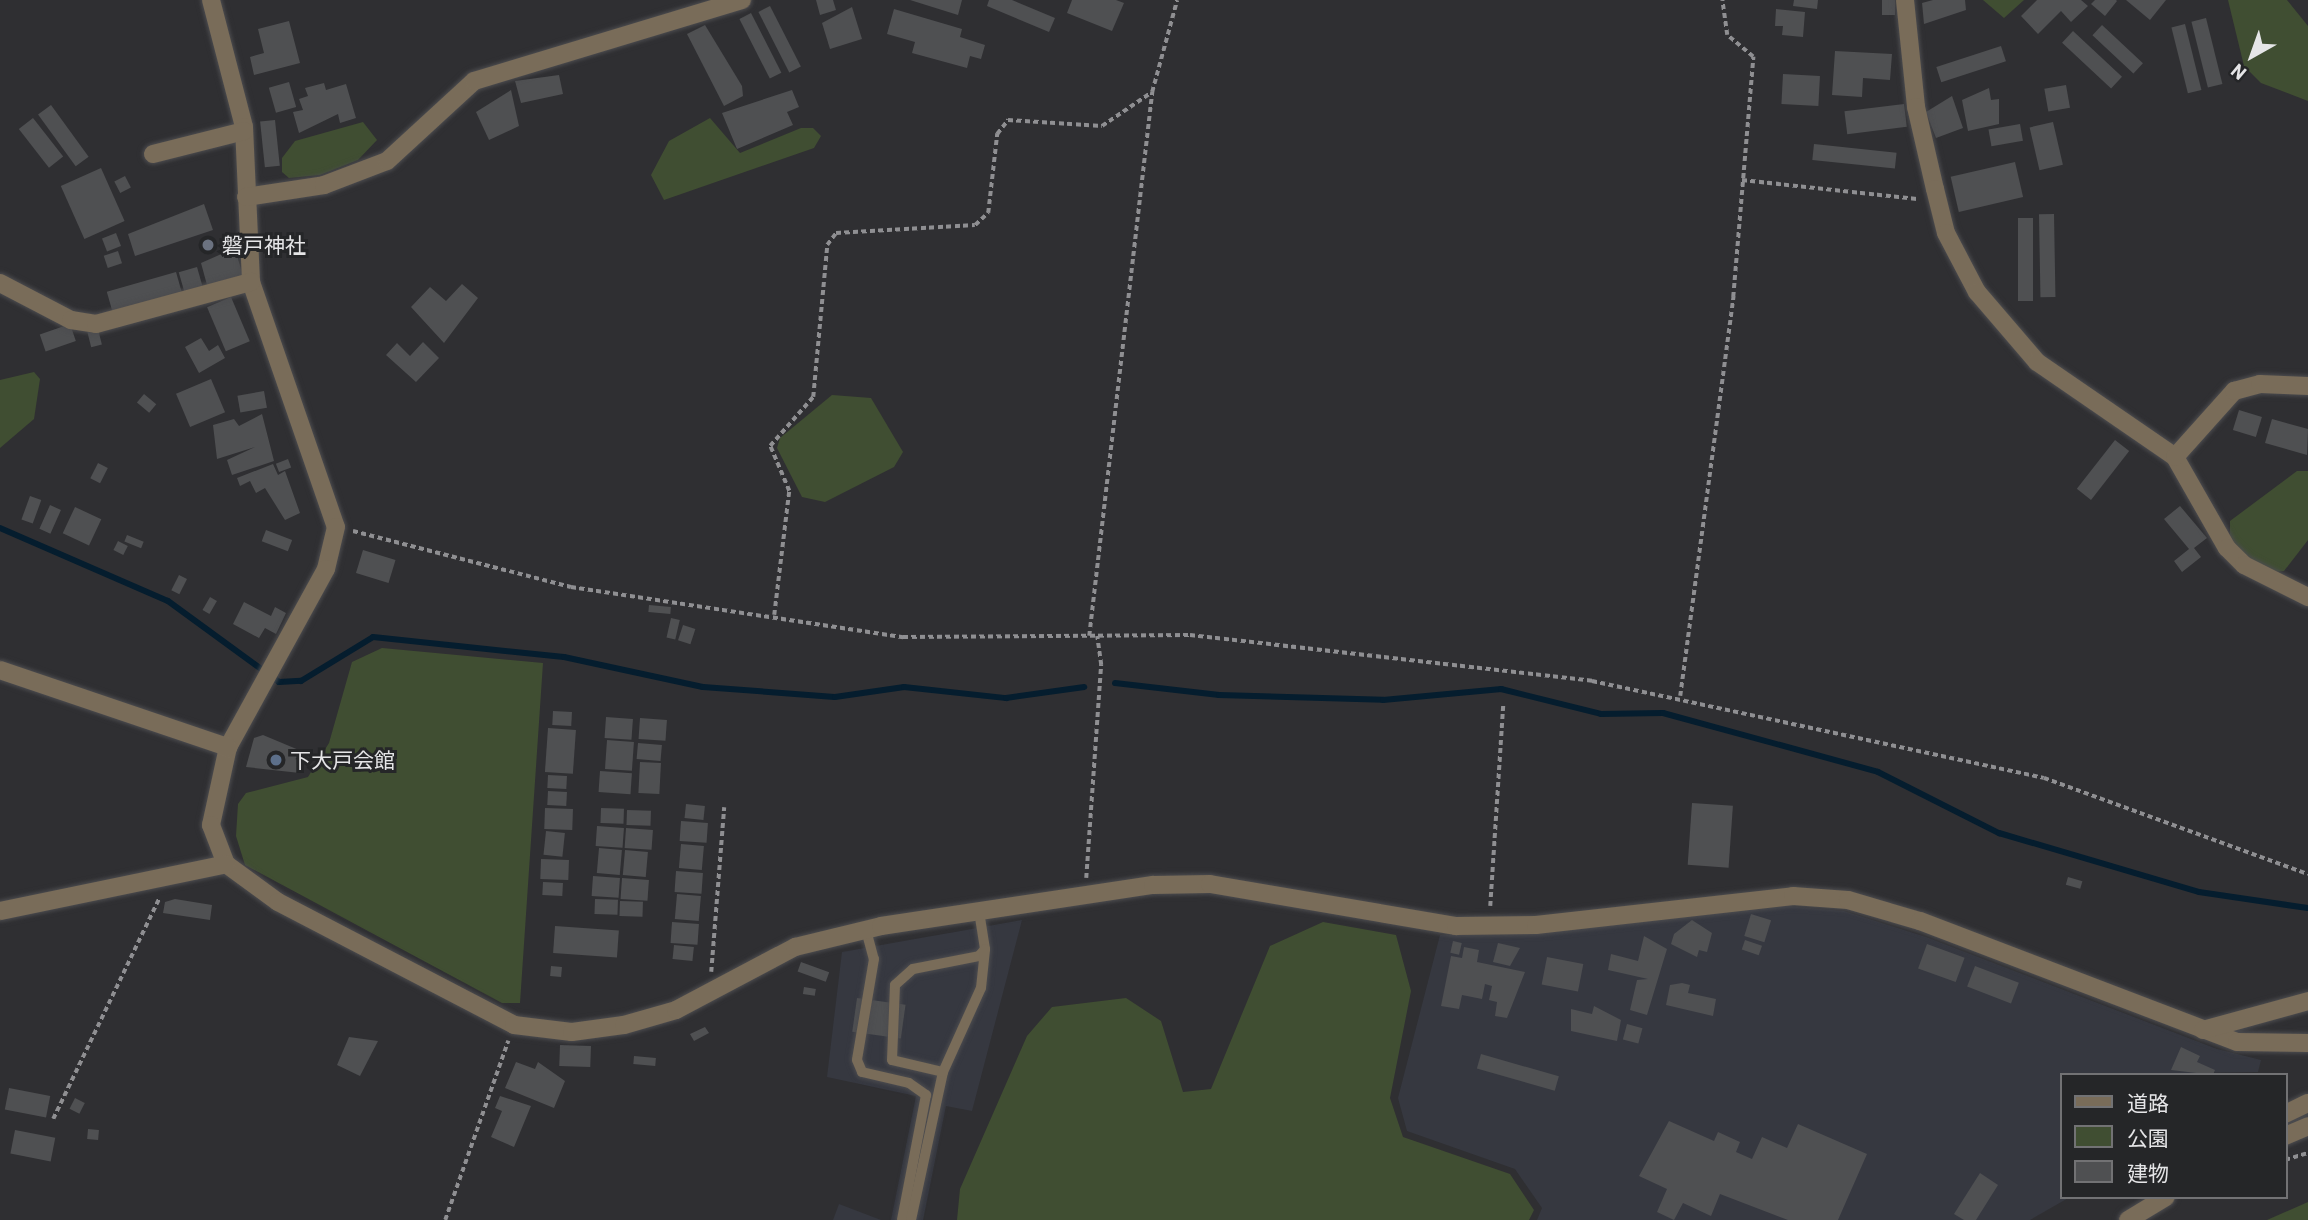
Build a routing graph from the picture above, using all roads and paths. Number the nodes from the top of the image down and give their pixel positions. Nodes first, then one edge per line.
1 (211, 0) edge
2 (742, 0) edge
3 (1177, 0) edge
4 (1722, 0) edge
5 (1905, 0) edge
6 (1152, 92) junction
7 (244, 131) junction
8 (153, 154) dead end
9 (1742, 180) junction
10 (246, 197) junction
11 (1937, 198) junction
12 (251, 282) junction
13 (0, 283) edge
14 (2308, 386) edge
15 (2175, 457) junction
16 (336, 527) junction
17 (2308, 597) edge
18 (774, 615) junction
19 (1089, 636) junction
20 (1097, 636) junction
21 (0, 670) edge
22 (1680, 696) junction
23 (1503, 705) dead end
24 (228, 747) junction
25 (724, 808) dead end
26 (226, 864) junction
27 (2308, 874) edge
28 (169, 878) junction
29 (1089, 894) junction
30 (979, 910) junction
31 (0, 912) edge
32 (1489, 925) junction
33 (866, 930) junction
34 (985, 949) junction
35 (712, 992) junction
36 (2308, 1001) edge
37 (514, 1025) junction
38 (2203, 1030) junction
39 (2308, 1043) edge
40 (943, 1072) junction
41 (2308, 1103) edge
42 (2287, 1113) edge
43 (53, 1119) dead end
44 (2308, 1126) edge
45 (2287, 1135) edge
46 (2308, 1153) edge
47 (2287, 1159) edge
48 (2163, 1199) edge
49 (444, 1220) edge
50 (902, 1220) edge
51 (911, 1220) edge
52 (2128, 1220) edge

1 - 7 street
2 - 10 street
3 - 6 path
4 - 9 path
5 - 11 street
6 - 18 path
6 - 19 path
7 - 8 street
7 - 10 street
9 - 11 path
9 - 22 path
10 - 12 street
11 - 15 street
12 - 13 street
12 - 16 street
14 - 15 street
15 - 17 street
16 - 18 path
16 - 24 street
18 - 19 path
19 - 20 path
20 - 22 path
20 - 29 path
21 - 24 street
22 - 27 path
23 - 32 path
24 - 26 street
25 - 35 path
26 - 28 street
26 - 37 street
28 - 31 street
28 - 43 path
29 - 30 street
29 - 32 street
30 - 33 street
30 - 34 lane
32 - 38 street
33 - 35 street
33 - 50 lane
34 - 40 lane
34 - 40 lane
35 - 37 street
36 - 38 street
37 - 49 path
38 - 39 street
40 - 51 lane
41 - 42 street
44 - 45 street
46 - 47 path
48 - 52 street

